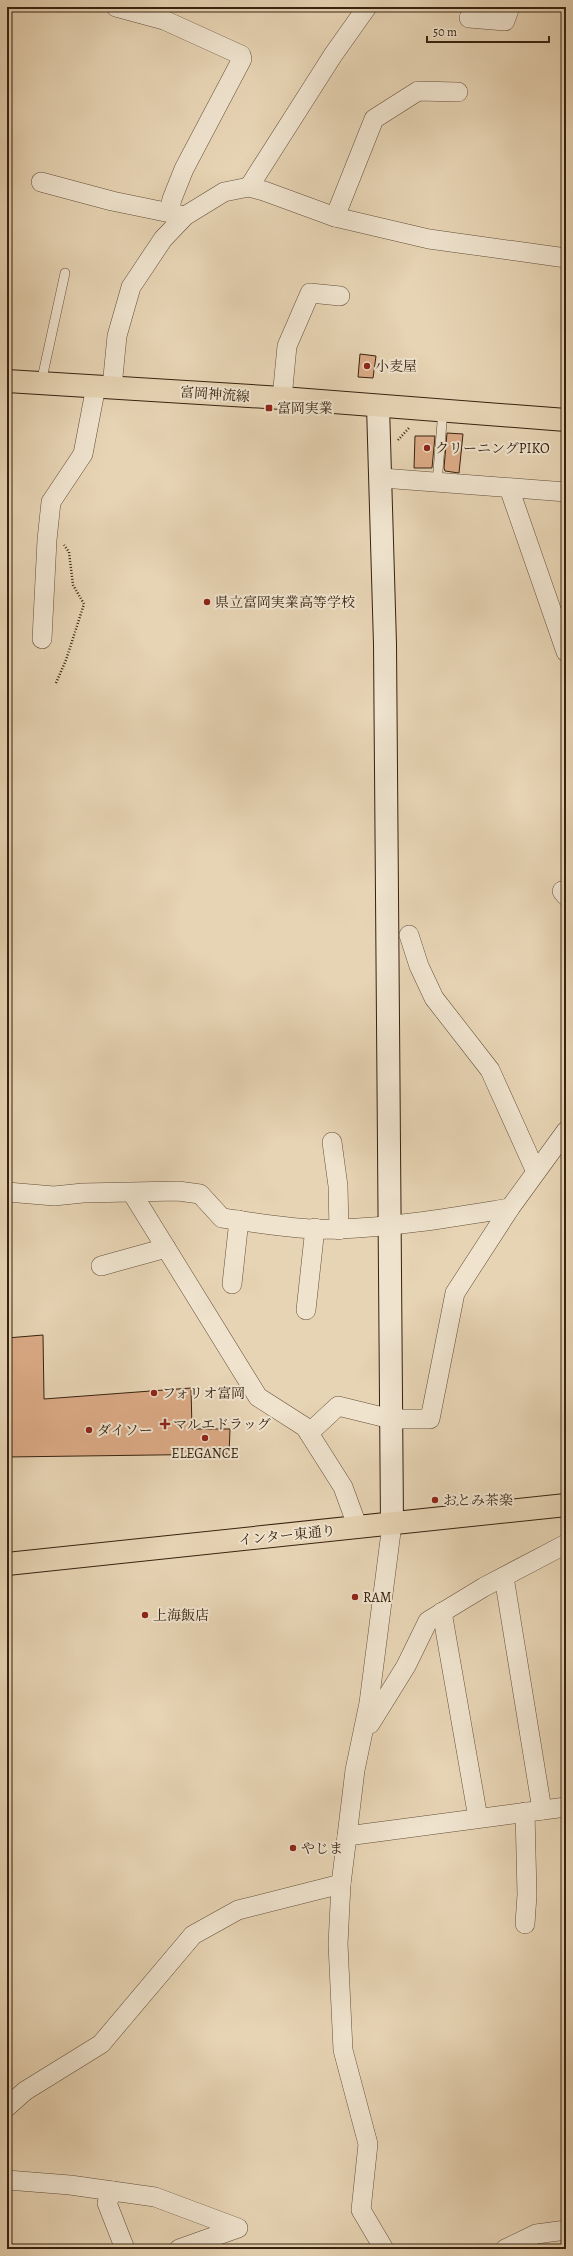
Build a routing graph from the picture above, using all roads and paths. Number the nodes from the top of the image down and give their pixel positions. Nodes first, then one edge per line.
1 (116, 7) edge
2 (367, 7) edge
3 (510, 7) edge
4 (469, 18) dead end
5 (458, 92) dead end
6 (41, 182) dead end
7 (249, 187) junction
8 (177, 214) junction
9 (335, 217) junction
10 (566, 258) edge
11 (65, 273) dead end
12 (340, 296) dead end
13 (7, 381) edge
14 (41, 383) junction
15 (104, 387) junction
16 (282, 398) junction
17 (378, 406) junction
18 (443, 410) junction
19 (566, 420) edge
20 (382, 478) junction
21 (437, 483) junction
22 (509, 488) junction
23 (566, 492) edge
24 (47, 540) junction
25 (42, 639) dead end
26 (566, 652) edge
27 (56, 683) dead end
28 (409, 934) dead end
29 (566, 1131) edge
30 (332, 1142) dead end
31 (536, 1172) junction
32 (7, 1192) edge
33 (132, 1192) junction
34 (510, 1208) junction
35 (239, 1220) junction
36 (389, 1225) junction
37 (315, 1228) junction
38 (339, 1230) junction
39 (166, 1248) junction
40 (101, 1266) dead end
41 (232, 1284) dead end
42 (306, 1310) dead end
43 (391, 1419) junction
44 (309, 1433) junction
45 (566, 1505) edge
46 (392, 1524) junction
47 (358, 1528) junction
48 (566, 1544) edge
49 (7, 1564) edge
50 (504, 1577) junction
51 (442, 1612) junction
52 (362, 1736) junction
53 (566, 1807) edge
54 (533, 1811) junction
55 (478, 1818) junction
56 (347, 1836) junction
57 (341, 1884) junction
58 (524, 1924) dead end
59 (7, 2107) edge
60 (7, 2180) edge
61 (113, 2191) junction
62 (566, 2230) edge
63 (125, 2249) edge
64 (179, 2249) edge
65 (384, 2249) edge
66 (505, 2249) edge

1 - 8 street
2 - 7 street
3 - 4 street
5 - 9 street
6 - 8 street
7 - 8 street
7 - 9 street
8 - 15 street
9 - 10 street
11 - 14 lane
12 - 16 street
13 - 14 main road, 富岡神流線
14 - 15 main road, 富岡神流線
15 - 16 main road, 富岡神流線
15 - 24 street
16 - 17 main road, 富岡神流線
17 - 18 main road, 富岡神流線
17 - 20 street
18 - 19 main road, 富岡神流線
18 - 21 lane
20 - 21 street
20 - 36 street
21 - 22 street
22 - 23 street
22 - 26 street
24 - 25 street
24 - 27 path
28 - 31 street
29 - 31 street
30 - 38 street
31 - 34 street
32 - 33 street
33 - 35 street
33 - 39 street
34 - 36 street
34 - 43 street
35 - 37 street
35 - 41 street
36 - 38 street
36 - 43 street
37 - 38 street
37 - 42 street
39 - 40 street
39 - 44 street
43 - 44 street
43 - 46 street
44 - 47 street
45 - 46 main road, インター東通り
46 - 47 main road, インター東通り
46 - 52 street
47 - 49 main road, インター東通り
48 - 50 street
50 - 51 street
50 - 54 street
51 - 52 street
51 - 55 street
52 - 56 street
53 - 54 street
54 - 55 street
54 - 58 street
55 - 56 street
56 - 57 street
57 - 59 street
57 - 65 street
60 - 61 street
61 - 63 street
61 - 64 street
62 - 66 street

